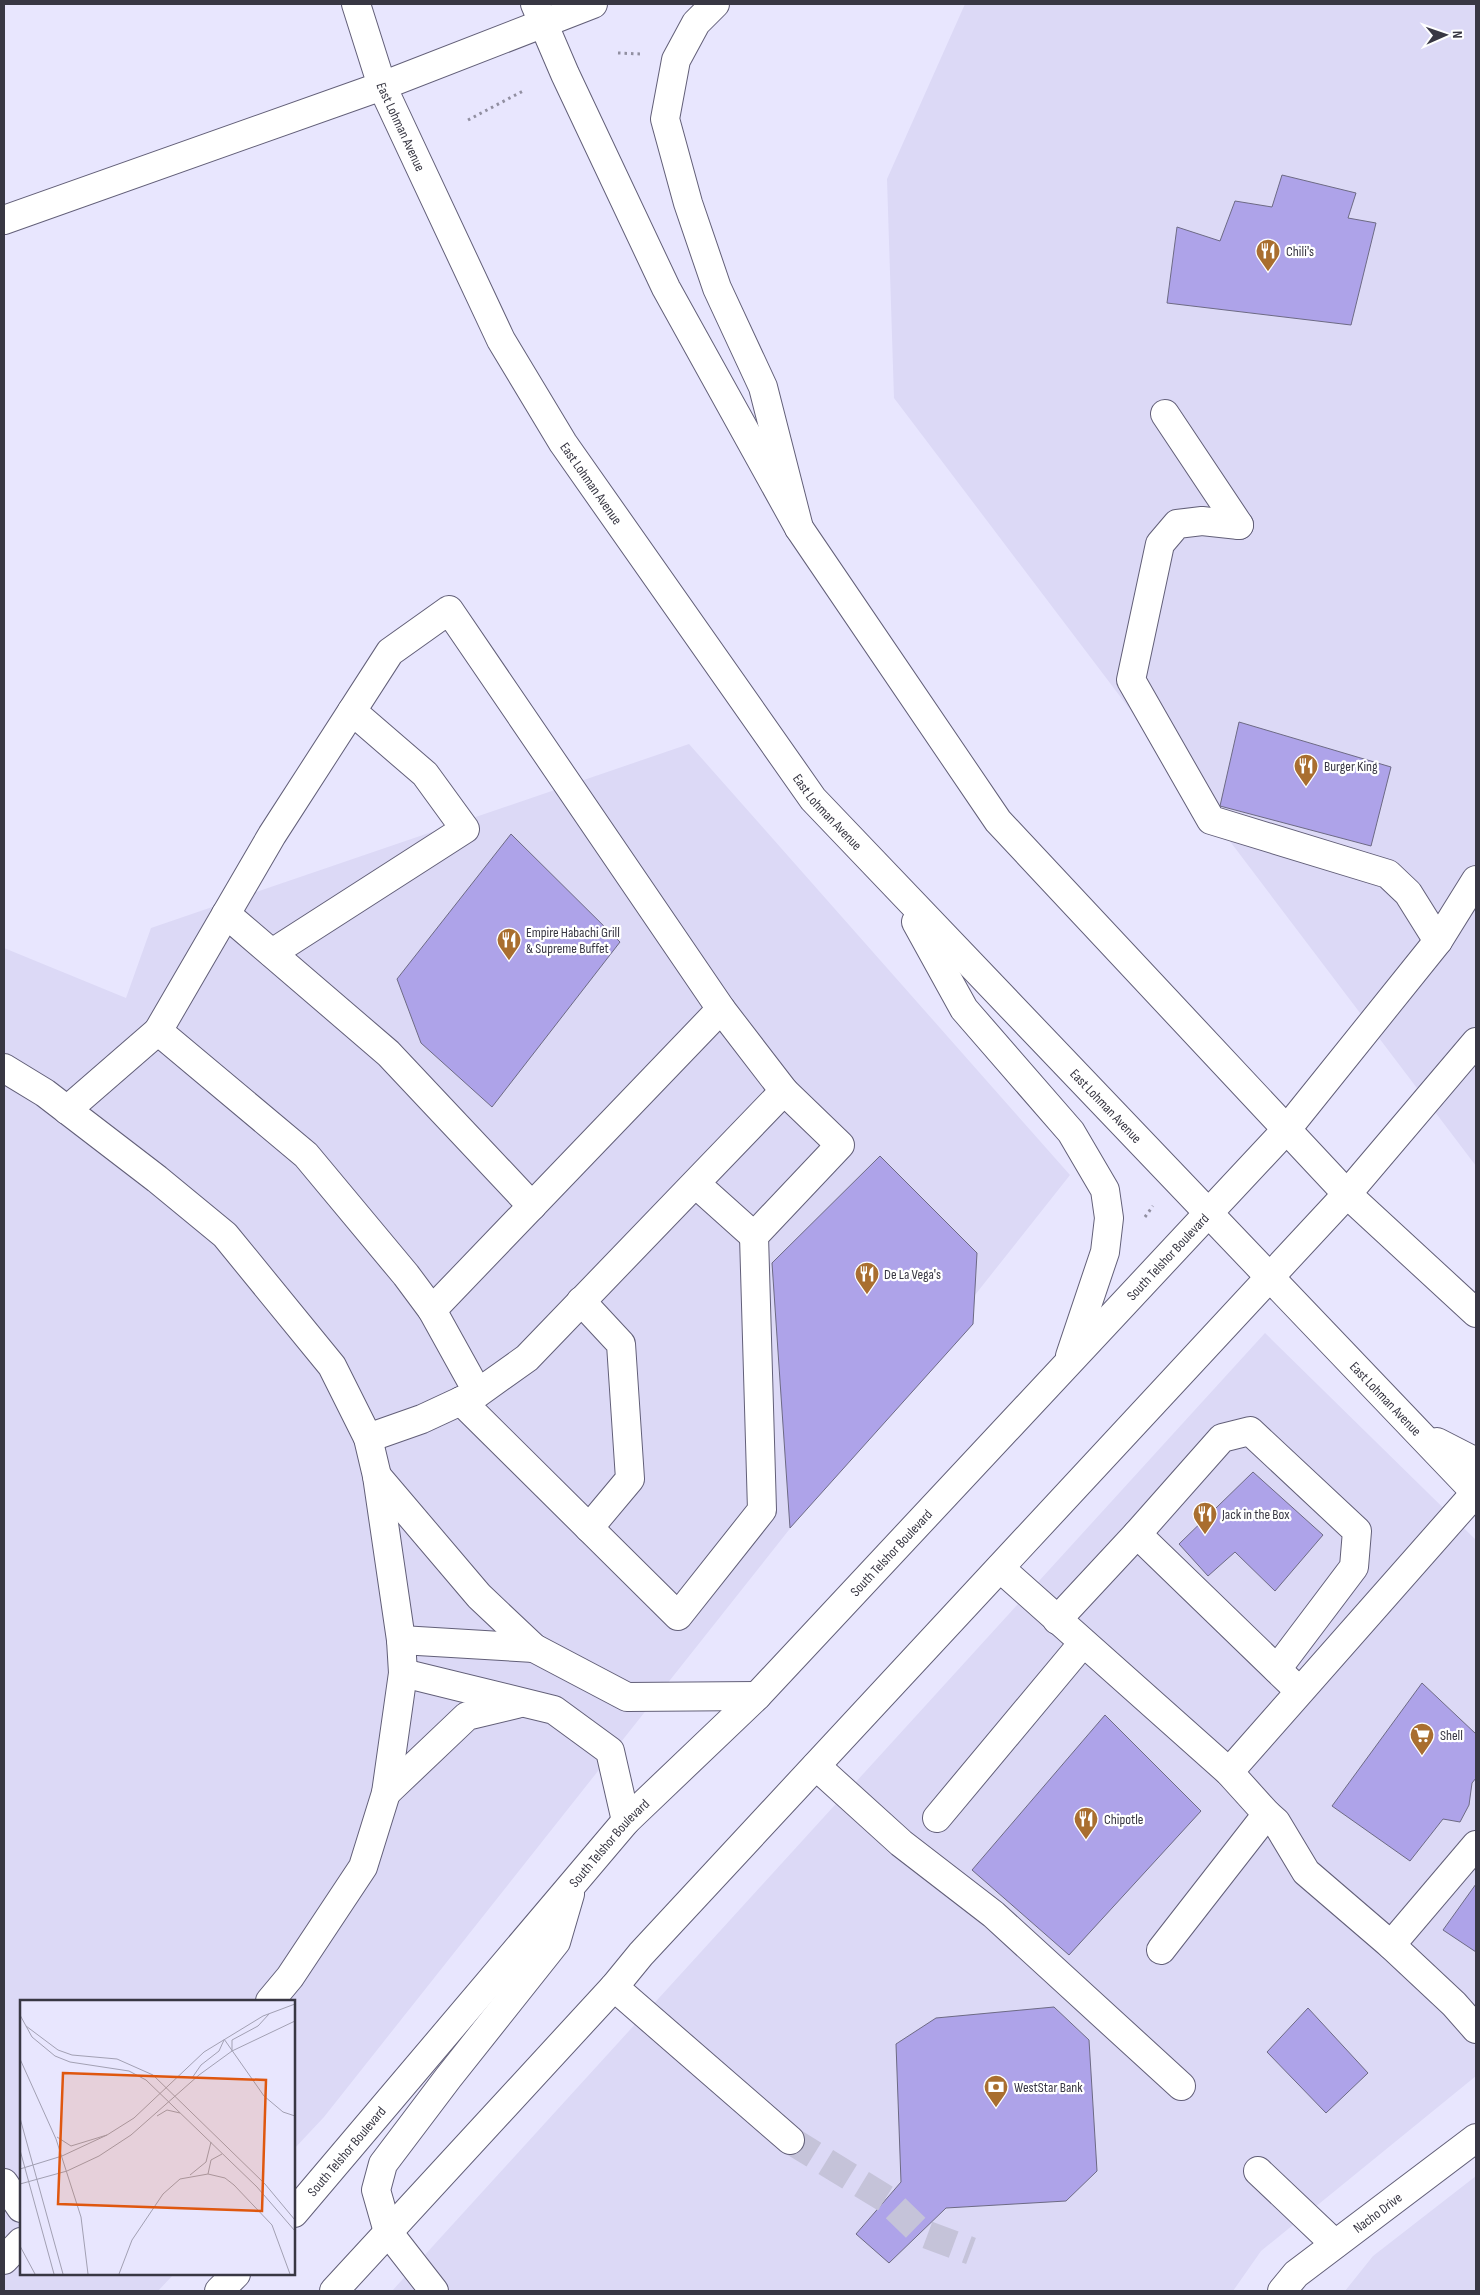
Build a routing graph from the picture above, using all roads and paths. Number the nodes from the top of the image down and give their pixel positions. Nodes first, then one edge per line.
1 (356, 4) edge
2 (593, 4) edge
3 (715, 4) edge
4 (538, 13) edge
5 (618, 53) dead end
6 (644, 54) dead end
7 (382, 86) junction
8 (523, 92) dead end
9 (468, 120) dead end
10 (4, 220) edge
11 (1165, 414) dead end
12 (799, 528) junction
13 (352, 711) junction
14 (1476, 880) edge
15 (898, 888) junction
16 (226, 914) junction
17 (1438, 941) junction
18 (272, 953) junction
19 (721, 1009) junction
20 (158, 1031) junction
21 (1476, 1042) edge
22 (4, 1068) edge
23 (784, 1091) junction
24 (67, 1110) junction
25 (1287, 1129) junction
26 (696, 1184) junction
27 (1347, 1194) junction
28 (1156, 1200) dead end
29 (532, 1206) junction
30 (1208, 1214) junction
31 (1145, 1218) dead end
32 (754, 1236) junction
33 (1270, 1277) junction
34 (582, 1301) junction
35 (432, 1310) junction
36 (1476, 1313) edge
37 (1067, 1364) junction
38 (470, 1397) junction
39 (1416, 1431) junction
40 (368, 1438) junction
41 (1476, 1462) edge
42 (377, 1476) junction
43 (1476, 1493) edge
44 (589, 1528) junction
45 (1136, 1534) junction
46 (1000, 1568) junction
47 (1057, 1620) junction
48 (401, 1640) junction
49 (1083, 1643) junction
50 (534, 1648) junction
51 (1277, 1669) junction
52 (403, 1674) junction
53 (1301, 1691) junction
54 (757, 1696) junction
55 (523, 1702) junction
56 (816, 1766) junction
57 (1229, 1772) junction
58 (386, 1793) junction
59 (1267, 1814) junction
60 (937, 1818) dead end
61 (626, 1822) junction
62 (1476, 1845) edge
63 (572, 1886) junction
64 (1391, 1945) junction
65 (1161, 1950) dead end
66 (614, 1987) junction
67 (271, 2000) edge
68 (1476, 2029) edge
69 (1180, 2086) dead end
70 (1476, 2138) edge
71 (790, 2140) tunnel mouth
72 (1258, 2171) dead end
73 (4, 2183) edge
74 (20, 2207) edge
75 (295, 2212) edge
76 (388, 2232) junction
77 (20, 2243) edge
78 (1335, 2244) junction
79 (4, 2260) edge
80 (235, 2275) edge
81 (219, 2291) edge
82 (334, 2291) edge
83 (434, 2291) edge
84 (1282, 2291) edge

1 - 7 main road, East Lohman Avenue
2 - 4 main road
3 - 12 main road
4 - 7 main road
4 - 12 main road
5 - 6 path
7 - 10 main road
7 - 15 main road, East Lohman Avenue
8 - 9 path
11 - 17 main road
12 - 25 main road
13 - 16 main road
13 - 18 main road
13 - 19 main road
14 - 17 main road, South Telshor Boulevard
15 - 30 main road, East Lohman Avenue
15 - 37 main road
16 - 18 main road
16 - 20 main road
17 - 25 main road, South Telshor Boulevard
18 - 29 main road
19 - 23 main road
19 - 29 main road
20 - 24 main road
20 - 35 main road
21 - 27 main road
22 - 24 main road
23 - 26 main road
23 - 32 main road
24 - 40 main road
25 - 27 main road
25 - 30 main road, South Telshor Boulevard
26 - 32 main road
26 - 34 main road
27 - 33 main road
27 - 36 main road
28 - 31 path
29 - 35 main road
30 - 33 main road, East Lohman Avenue
30 - 37 main road, South Telshor Boulevard
32 - 44 main road
33 - 39 main road, East Lohman Avenue
33 - 46 main road
34 - 38 main road
34 - 44 main road
35 - 38 main road
37 - 54 main road, South Telshor Boulevard
38 - 40 main road
38 - 44 main road
39 - 41 main road
39 - 43 main road, East Lohman Avenue
40 - 42 main road
42 - 48 main road
42 - 50 main road
43 - 53 main road
45 - 47 main road
45 - 51 main road
45 - 51 main road
46 - 47 main road
46 - 56 main road
47 - 49 main road
48 - 50 main road
48 - 52 main road
49 - 57 main road
49 - 60 main road
50 - 54 main road
51 - 53 main road
52 - 55 main road
52 - 58 main road
53 - 57 main road
54 - 61 main road, South Telshor Boulevard
55 - 58 main road
55 - 61 main road
56 - 66 main road
56 - 69 main road
57 - 59 main road
58 - 67 main road
59 - 64 main road
59 - 65 main road
61 - 63 main road, South Telshor Boulevard
62 - 64 main road
63 - 75 main road, South Telshor Boulevard
63 - 76 main road
64 - 68 main road
66 - 71 main road
66 - 76 main road
70 - 78 main road, Nacho Drive
72 - 78 main road
73 - 74 main road
76 - 82 main road
76 - 83 main road
77 - 79 main road
78 - 84 main road, Nacho Drive
80 - 81 main road

